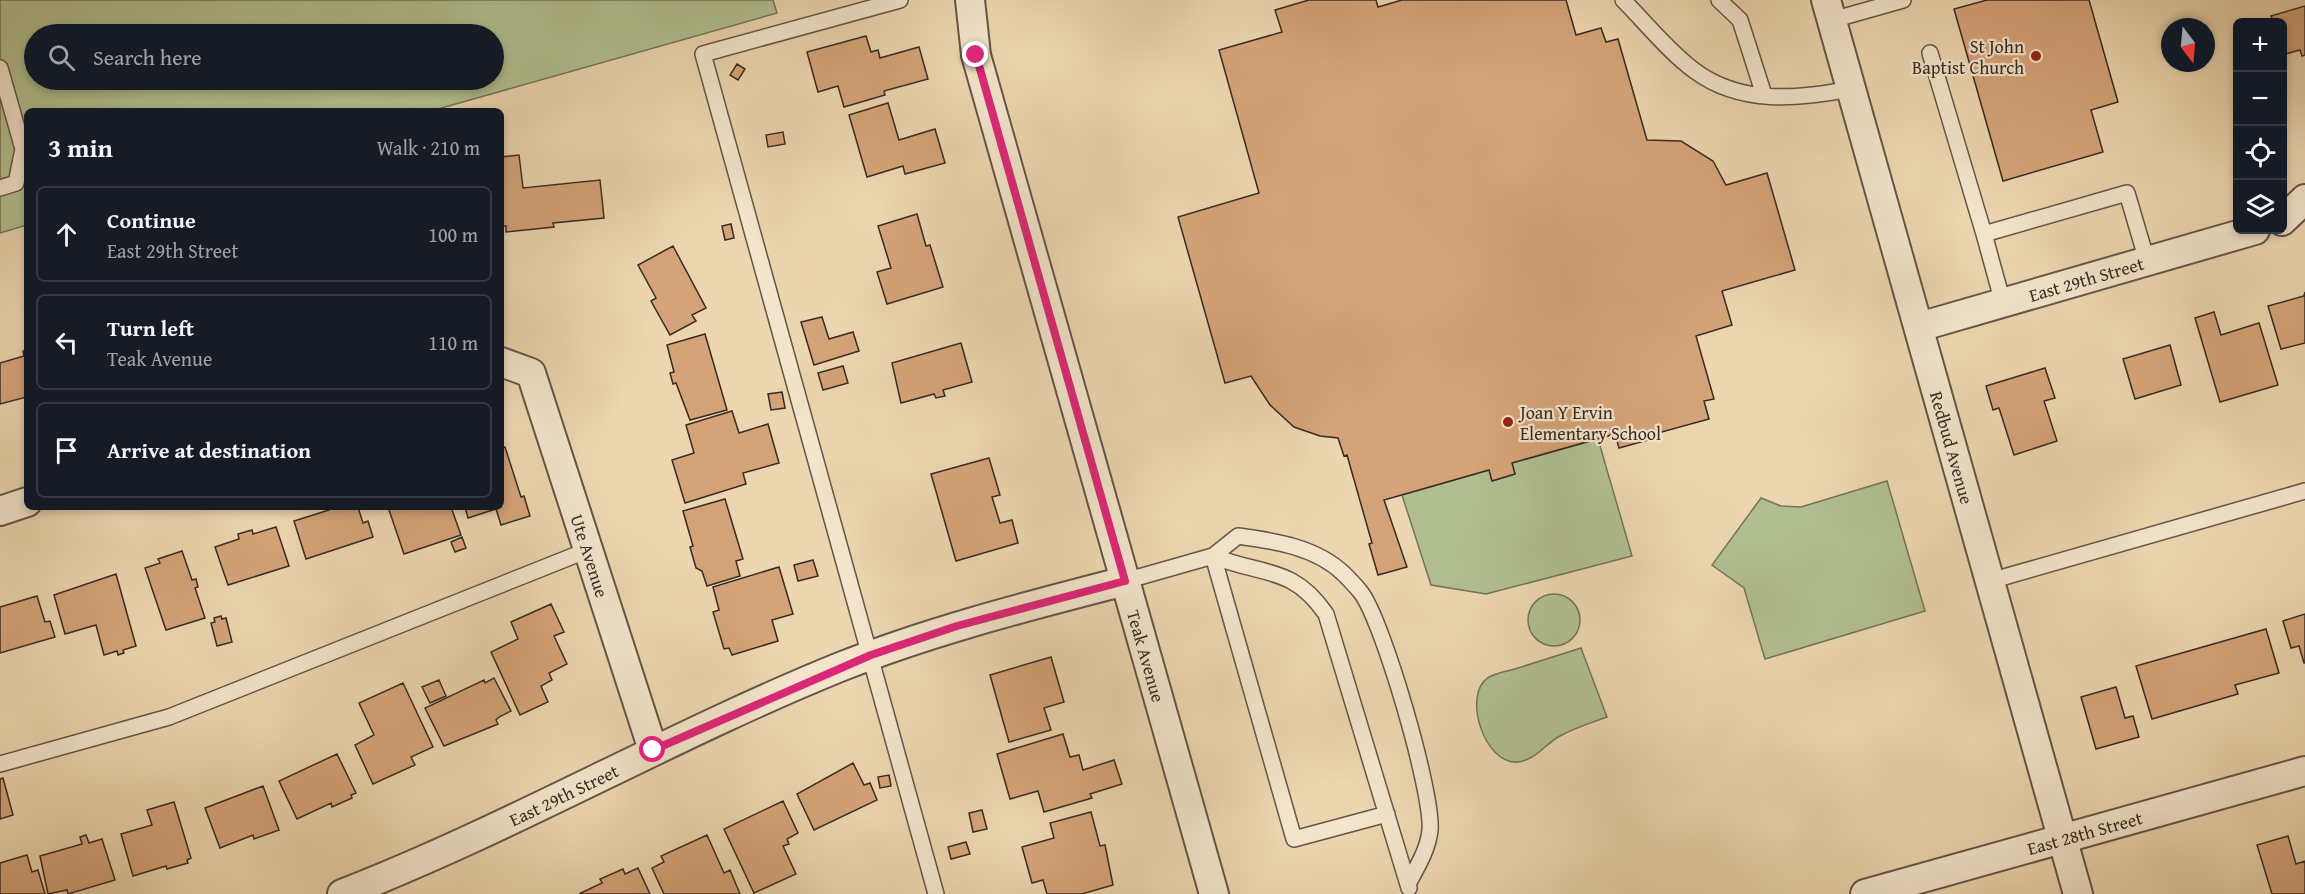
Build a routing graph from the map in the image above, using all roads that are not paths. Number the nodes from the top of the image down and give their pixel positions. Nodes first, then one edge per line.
1 (900, 0) edge
2 (970, 0) edge
3 (1623, 0) edge
4 (1719, 0) edge
5 (1733, 0) edge
6 (1903, 0) edge
7 (1829, 10) edge
8 (1740, 20) junction
9 (1930, 53) dead end
10 (0, 68) edge
11 (1851, 88) junction
12 (1764, 95) junction
13 (0, 188) edge
14 (2305, 199) edge
15 (2287, 217) edge
16 (1984, 234) junction
17 (2241, 234) edge
18 (2147, 261) junction
19 (2003, 303) junction
20 (1919, 327) junction
21 (509, 365) edge
22 (2305, 491) edge
23 (24, 503) edge
24 (0, 510) edge
25 (588, 550) junction
26 (1213, 556) junction
27 (1125, 581) junction
28 (1990, 581) junction
29 (871, 655) junction
30 (653, 750) junction
31 (0, 764) edge
32 (2305, 771) edge
33 (1387, 814) junction
34 (2063, 839) junction
35 (1409, 889) edge
36 (342, 894) edge
37 (936, 894) edge
38 (1214, 894) edge
39 (1865, 894) edge
40 (2078, 894) edge

1 - 29 lane
2 - 27 street, Teak Avenue
3 - 12 lane
4 - 8 lane
5 - 8 lane
6 - 7 lane
7 - 11 street, Redbud Avenue
8 - 12 lane
9 - 16 lane
10 - 13 lane
11 - 12 lane
11 - 20 street, Redbud Avenue
14 - 15 street
16 - 18 lane
16 - 19 lane
17 - 18 street, East 29th Street
18 - 19 street, East 29th Street
19 - 20 street, East 29th Street
20 - 28 street, Redbud Avenue
21 - 25 street, Ute Avenue
22 - 28 lane
23 - 24 street
25 - 30 street, Ute Avenue
25 - 31 lane
26 - 27 lane
26 - 33 lane
26 - 33 lane
26 - 35 lane
27 - 29 street, East 29th Street
27 - 38 street, Teak Avenue
28 - 34 street, Redbud Avenue
29 - 30 street, East 29th Street
29 - 37 lane
30 - 36 street, East 29th Street
32 - 34 street, East 28th Street
33 - 35 lane
34 - 39 street, East 28th Street
34 - 40 street, Redbud Avenue

